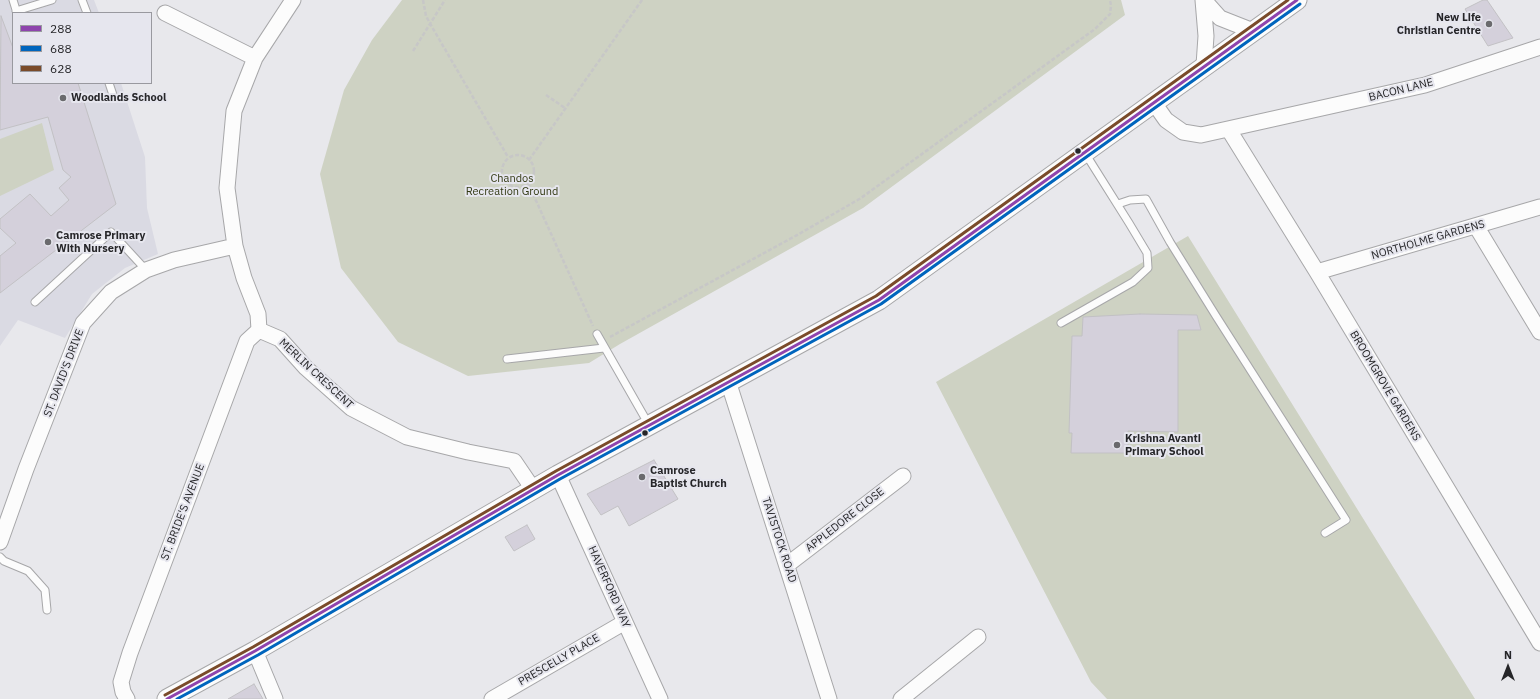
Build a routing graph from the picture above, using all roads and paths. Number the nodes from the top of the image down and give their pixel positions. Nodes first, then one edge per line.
1 (13, 0) edge
2 (52, 0) edge
3 (82, 0) edge
4 (293, 0) edge
5 (423, 0) edge
6 (445, 0) edge
7 (642, 0) edge
8 (1110, 0) edge
9 (1203, 0) edge
10 (1297, 0) edge
11 (17, 12) edge
12 (87, 12) edge
13 (165, 13) dead end
14 (430, 22) junction
15 (1253, 31) junction
16 (1540, 47) edge
17 (413, 51) dead end
18 (255, 58) junction
19 (1204, 65) junction
20 (109, 84) edge
21 (546, 95) dead end
22 (114, 98) dead end
23 (1154, 103) junction
24 (566, 108) junction
25 (1229, 130) junction
26 (1085, 152) junction
27 (508, 157) junction
28 (529, 160) junction
29 (528, 183) junction
30 (1118, 204) junction
31 (1540, 207) edge
32 (1476, 226) junction
33 (235, 246) junction
34 (146, 270) junction
35 (1317, 272) junction
36 (35, 302) dead end
37 (1060, 323) dead end
38 (260, 330) junction
39 (1540, 332) edge
40 (597, 334) joint
41 (602, 345) junction
42 (507, 359) dead end
43 (728, 381) junction
44 (649, 425) junction
45 (558, 475) junction
46 (903, 476) dead end
47 (533, 489) junction
48 (1325, 533) dead end
49 (0, 542) edge
50 (0, 557) edge
51 (787, 565) junction
52 (47, 610) dead end
53 (625, 622) junction
54 (978, 637) dead end
55 (1540, 643) edge
56 (255, 651) junction
57 (127, 699) edge
58 (167, 699) edge
59 (275, 699) edge
60 (492, 699) edge
61 (660, 699) edge
62 (829, 699) edge
63 (901, 699) edge

1 - 11 lane
2 - 11 lane
3 - 12 lane
4 - 18 street
5 - 14 path
6 - 14 path
7 - 24 path
8 - 41 path
9 - 15 street
9 - 19 street
10 - 15 street
13 - 18 street
14 - 17 path
14 - 27 path
15 - 19 street
16 - 25 street, BACON LANE
18 - 33 street
19 - 23 street
20 - 22 lane
21 - 24 path
23 - 25 street, BACON LANE
23 - 26 street
24 - 28 path
25 - 35 street, BROOMGROVE GARDENS
26 - 30 lane
26 - 43 street
27 - 28 path
27 - 29 path
28 - 29 path
29 - 40 path
30 - 37 lane
30 - 48 lane
31 - 32 street, NORTHOLME GARDENS
32 - 35 street, NORTHOLME GARDENS
32 - 39 street
33 - 34 street, ST. DAVID'S DRIVE
33 - 38 street
34 - 36 lane
34 - 49 street, ST. DAVID'S DRIVE
35 - 55 street, BROOMGROVE GARDENS
38 - 47 street, MERLIN CRESCENT
38 - 57 street, ST. BRIDE'S AVENUE
40 - 41 lane
41 - 42 lane
41 - 44 lane
43 - 44 street
43 - 51 street, TAVISTOCK ROAD
44 - 45 street
45 - 47 street
45 - 53 street, HAVERFORD WAY
46 - 51 street, APPLEDORE CLOSE
47 - 56 street
50 - 52 lane
51 - 62 street, TAVISTOCK ROAD
53 - 60 street, PRESCELLY PLACE
53 - 61 street, HAVERFORD WAY
54 - 63 street
56 - 58 street
56 - 59 street

